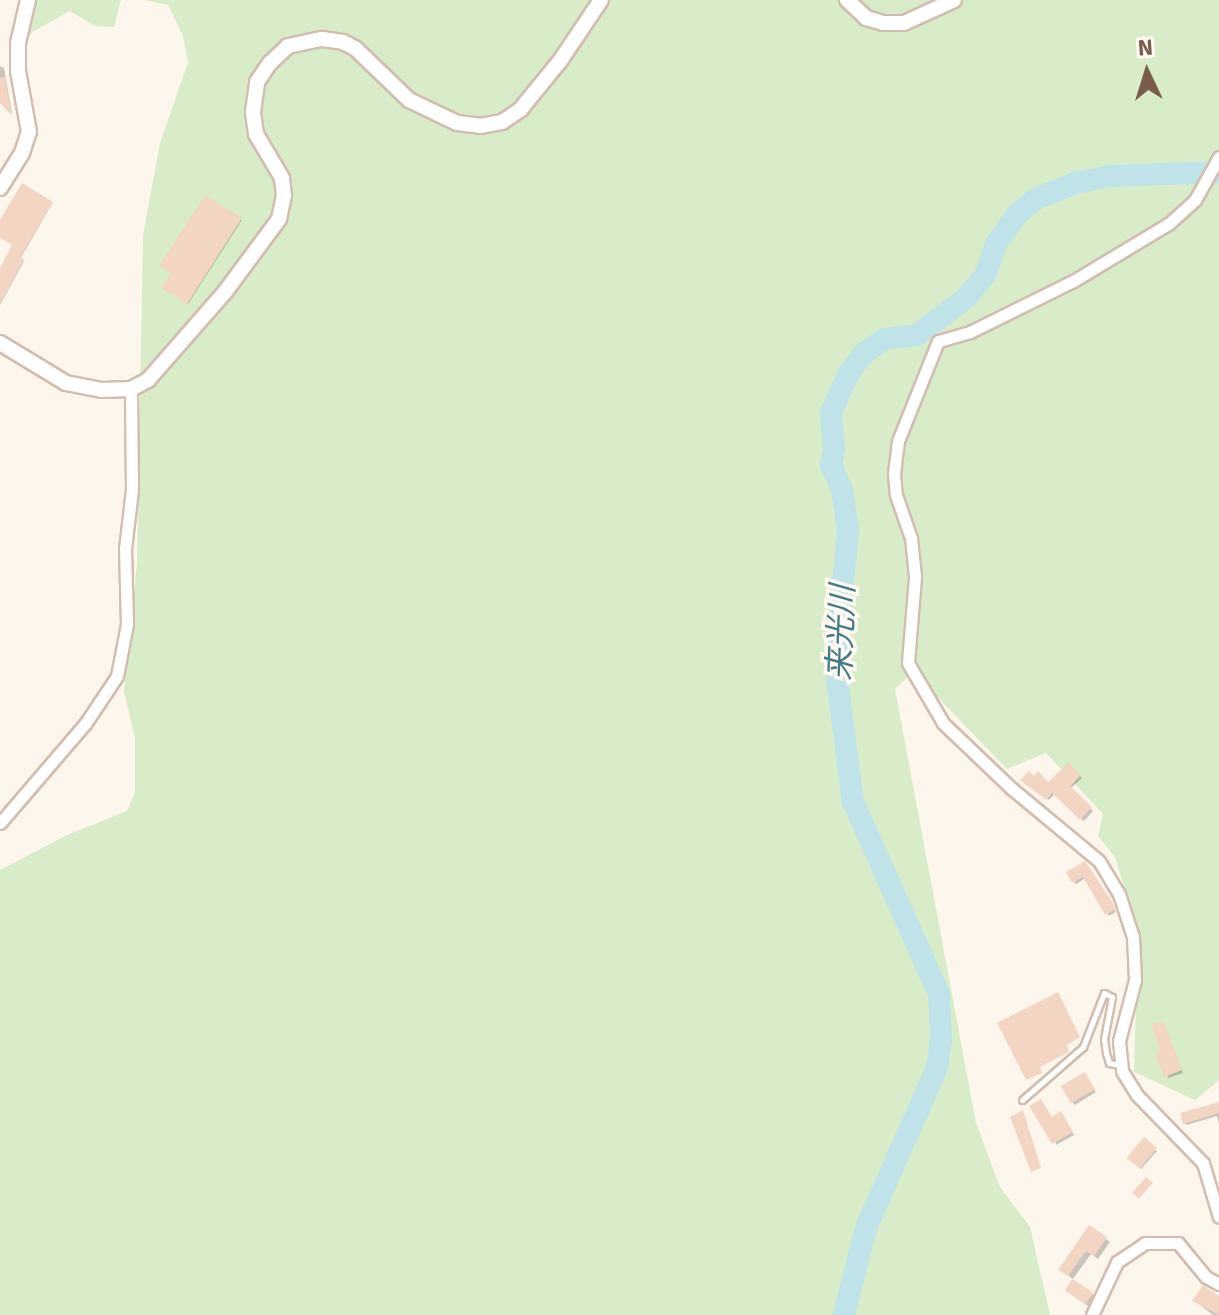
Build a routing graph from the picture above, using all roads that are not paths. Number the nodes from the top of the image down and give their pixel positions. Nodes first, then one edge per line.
1 (28, 0) edge
2 (601, 0) edge
3 (847, 0) edge
4 (954, 0) edge
5 (1219, 157) edge
6 (0, 188) edge
7 (0, 343) edge
8 (131, 389) junction
9 (0, 823) edge
10 (1120, 1065) junction
11 (1022, 1100) dead end
12 (1219, 1217) edge
13 (1219, 1284) edge
14 (1092, 1315) edge

1 - 6 street
2 - 8 street
3 - 4 street
5 - 10 street
7 - 8 street
8 - 9 street
10 - 11 lane
10 - 12 street
13 - 14 street

